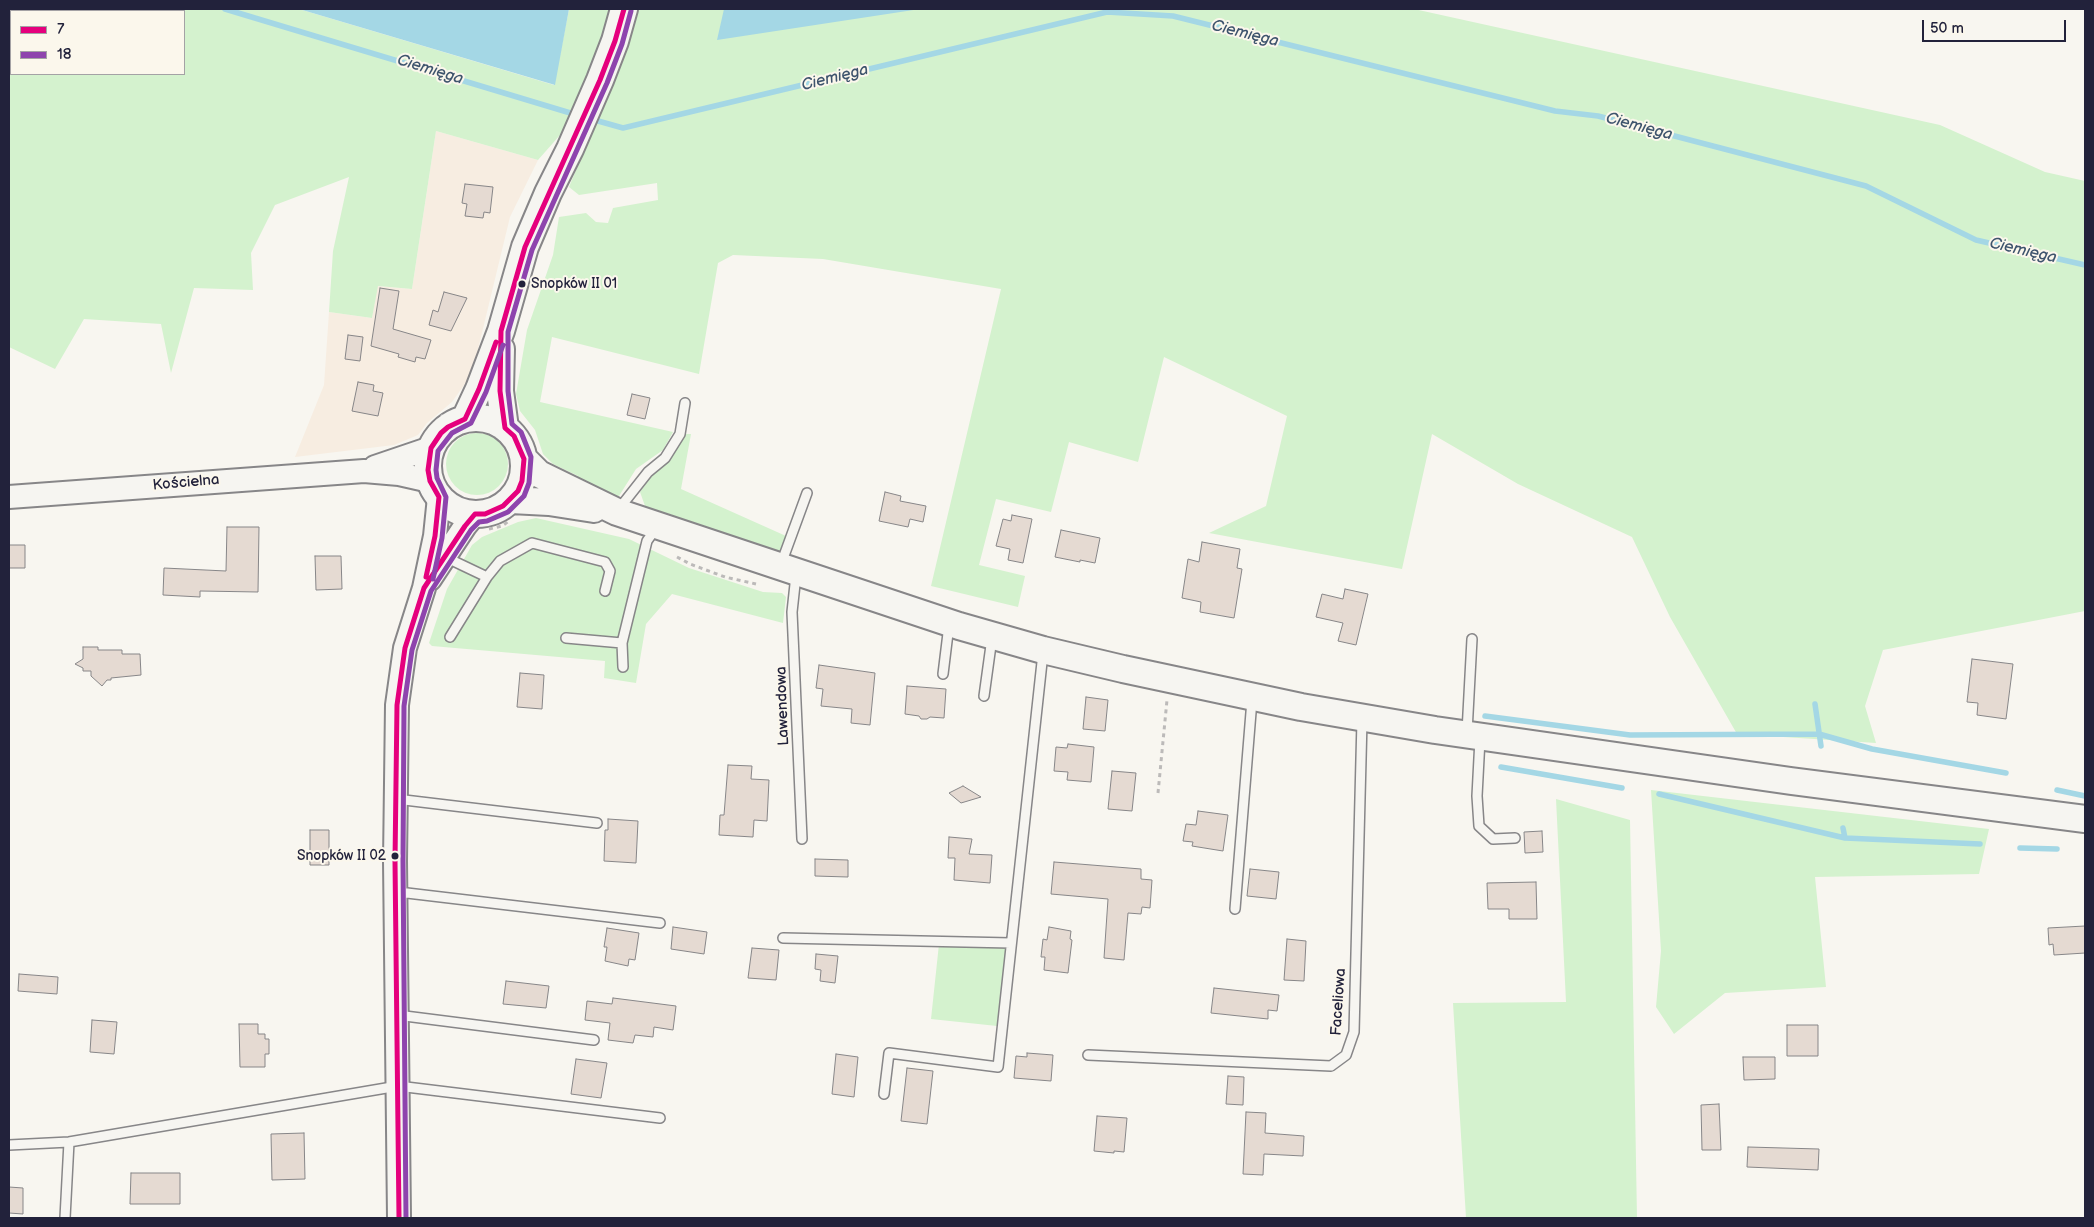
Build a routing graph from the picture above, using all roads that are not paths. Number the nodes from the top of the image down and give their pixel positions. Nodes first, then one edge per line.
1 (624, 9) edge
2 (501, 331) junction
3 (685, 402) dead end
4 (456, 416) junction
5 (505, 428) junction
6 (429, 439) junction
7 (524, 459) junction
8 (364, 470) junction
9 (434, 489) junction
10 (807, 493) dead end
11 (9, 497) edge
12 (512, 509) junction
13 (616, 512) junction
14 (479, 523) junction
15 (657, 526) junction
16 (445, 558) junction
17 (788, 569) junction
18 (486, 577) junction
19 (424, 588) junction
20 (605, 591) dead end
21 (950, 622) junction
22 (992, 635) junction
23 (450, 637) dead end
24 (566, 638) dead end
25 (1472, 639) dead end
26 (622, 643) junction
27 (1043, 650) junction
28 (623, 667) dead end
29 (943, 674) dead end
30 (984, 696) dead end
31 (1252, 697) junction
32 (1362, 718) junction
33 (1473, 736) junction
34 (396, 799) junction
35 (2085, 819) edge
36 (597, 823) dead end
37 (1515, 838) dead end
38 (802, 839) dead end
39 (395, 895) junction
40 (1235, 909) dead end
41 (660, 923) dead end
42 (784, 938) dead end
43 (1011, 943) junction
44 (397, 1015) junction
45 (594, 1040) dead end
46 (1088, 1055) dead end
47 (398, 1086) junction
48 (884, 1094) dead end
49 (660, 1118) dead end
50 (69, 1142) junction
51 (9, 1145) edge
52 (65, 1218) edge
53 (399, 1218) edge

1 - 2 main road
2 - 4 main road
2 - 5 main road
3 - 13 lane
4 - 5 main road
4 - 6 main road
5 - 7 main road
6 - 8 street, Kościelna
6 - 9 main road
7 - 12 main road
7 - 13 main road
8 - 9 street, Kościelna
8 - 11 street, Kościelna
9 - 14 main road
9 - 19 street
10 - 17 lane, Lawendowa
12 - 13 main road
12 - 14 main road
13 - 15 main road
14 - 16 street
15 - 17 main road
15 - 26 lane
16 - 18 lane
16 - 19 street
17 - 21 main road
17 - 38 lane, Lawendowa
18 - 20 lane
18 - 23 lane
19 - 34 street
21 - 22 main road
21 - 29 lane
22 - 27 main road
22 - 30 lane
24 - 26 lane
25 - 33 lane
26 - 28 lane
27 - 31 main road
27 - 43 lane
31 - 32 main road
31 - 40 lane
32 - 33 main road
32 - 46 lane, Faceliowa
33 - 35 main road
33 - 37 lane
34 - 36 lane
34 - 39 street
39 - 41 lane
39 - 44 street
42 - 43 lane
43 - 48 lane
44 - 45 lane
44 - 47 street
47 - 49 lane
47 - 50 lane
47 - 53 street
50 - 51 lane
50 - 52 lane

